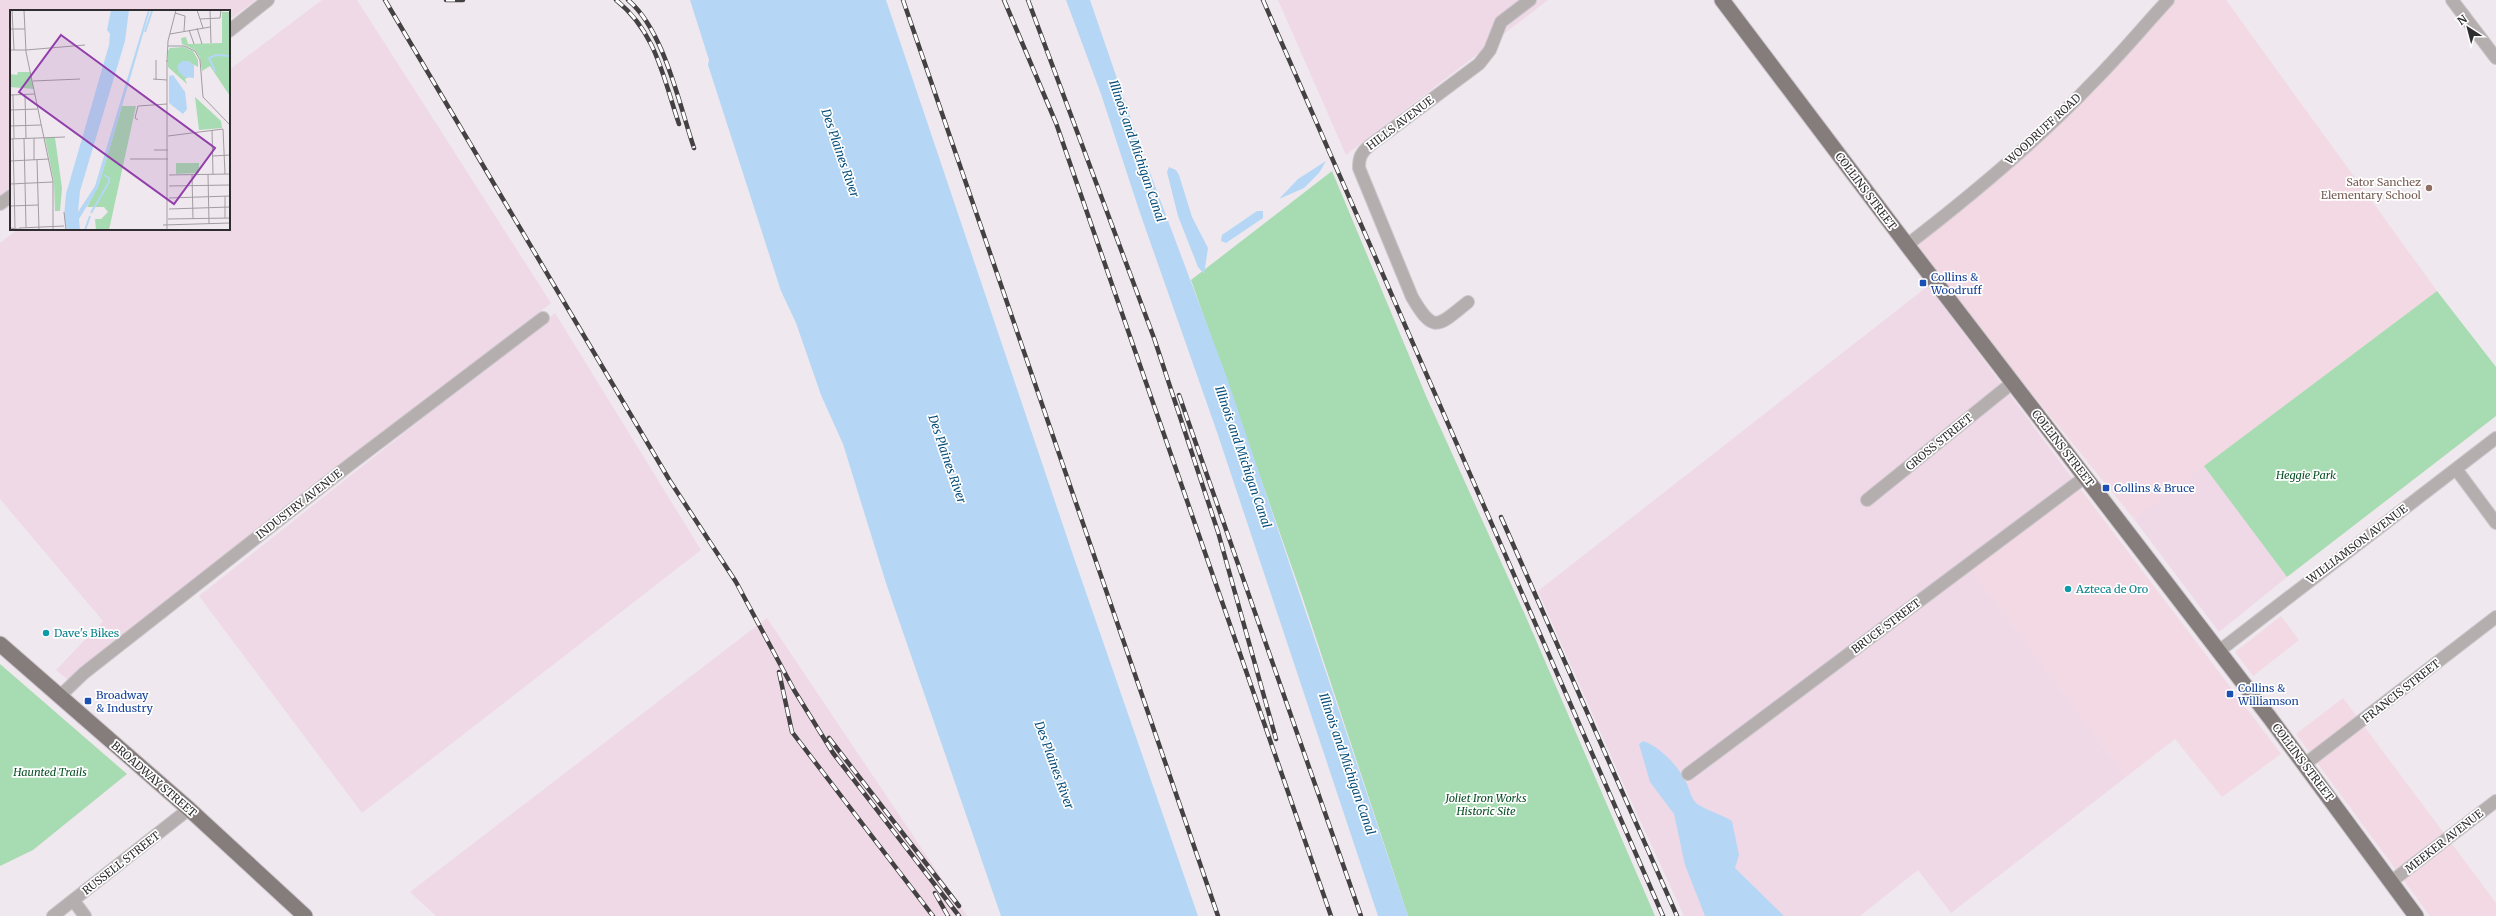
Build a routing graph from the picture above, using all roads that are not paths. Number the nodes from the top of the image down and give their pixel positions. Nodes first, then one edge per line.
1 (268, 0) edge
2 (1530, 0) edge
3 (1722, 0) edge
4 (2168, 0) edge
5 (2452, 0) edge
6 (230, 30) edge
7 (2496, 58) edge
8 (10, 197) edge
9 (0, 204) edge
10 (1907, 245) junction
11 (1468, 302) dead end
12 (543, 318) dead end
13 (2012, 383) junction
14 (2496, 438) edge
15 (2456, 469) junction
16 (2085, 477) junction
17 (1867, 500) dead end
18 (2496, 523) edge
19 (2496, 617) edge
20 (0, 644) edge
21 (2219, 651) junction
22 (60, 696) junction
23 (2305, 764) junction
24 (1688, 774) dead end
25 (2496, 801) edge
26 (189, 809) junction
27 (2392, 881) junction
28 (73, 900) junction
29 (53, 916) edge
30 (85, 916) edge
31 (305, 916) edge
32 (2416, 916) edge

1 - 6 street
2 - 11 street, HILLS AVENUE
3 - 10 main road, COLLINS STREET
4 - 10 street, WOODRUFF ROAD
5 - 7 street
8 - 9 street
10 - 13 main road, COLLINS STREET
12 - 22 street, INDUSTRY AVENUE
13 - 16 main road, COLLINS STREET
13 - 17 street, GROSS STREET
14 - 15 street, WILLIAMSON AVENUE
15 - 18 street
15 - 21 street, WILLIAMSON AVENUE
16 - 21 main road, COLLINS STREET
16 - 24 street, BRUCE STREET
19 - 23 street, FRANCIS STREET
20 - 22 main road, BROADWAY STREET
21 - 23 main road, COLLINS STREET
22 - 26 main road, BROADWAY STREET
23 - 27 main road, COLLINS STREET
25 - 27 street, MEEKER AVENUE
26 - 28 street, RUSSELL STREET
26 - 31 main road, BROADWAY STREET
27 - 32 main road, COLLINS STREET
28 - 29 street, RUSSELL STREET
28 - 30 street

